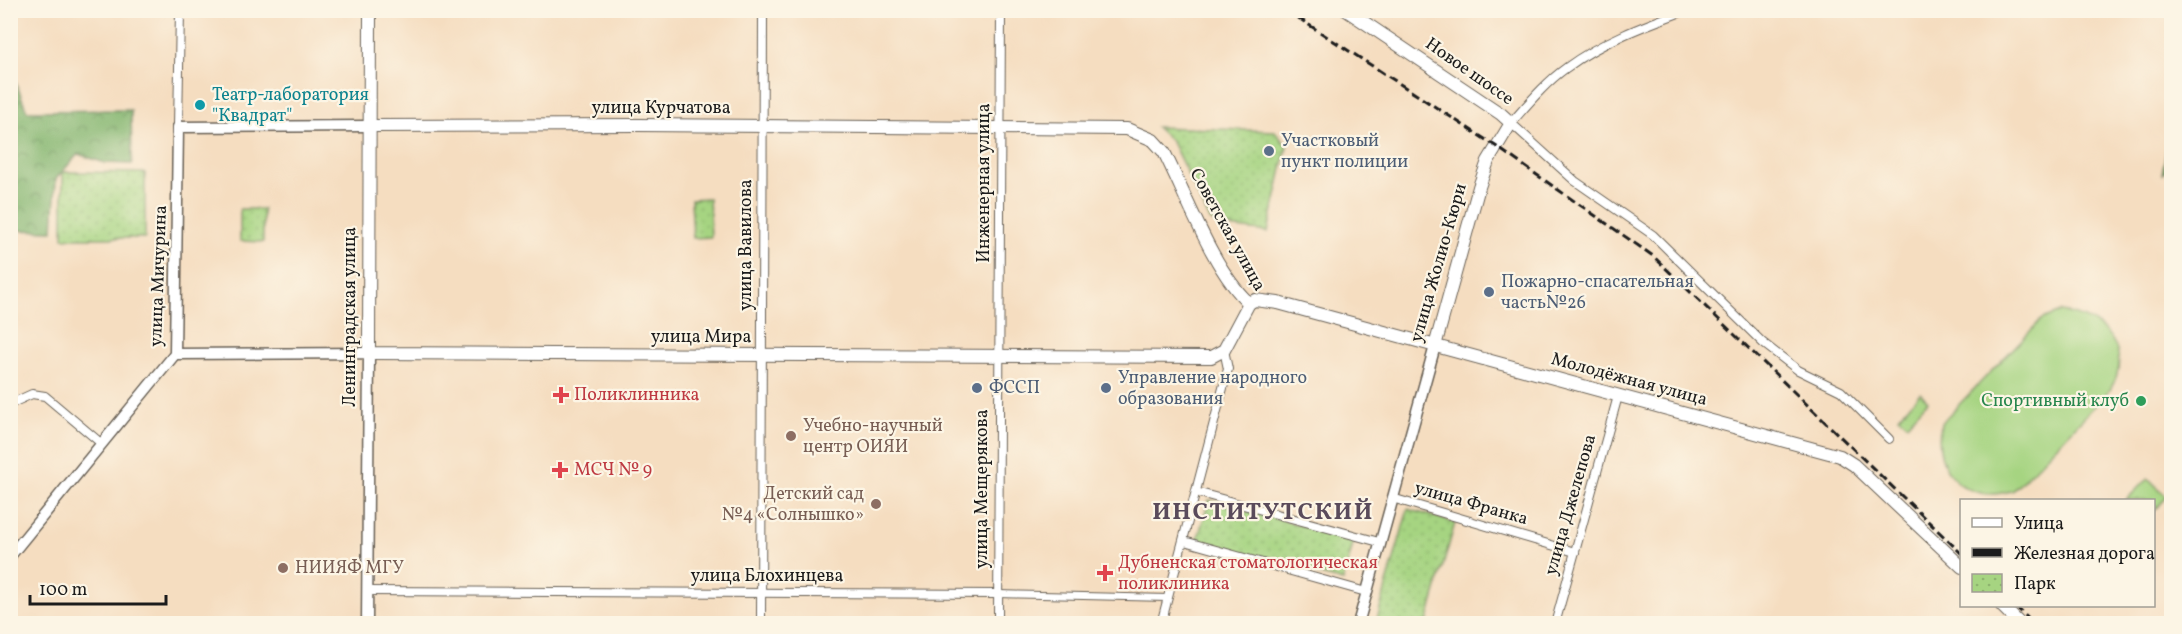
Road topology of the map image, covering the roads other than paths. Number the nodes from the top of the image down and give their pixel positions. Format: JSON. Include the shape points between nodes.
{"nodes":[{"id":1,"x":180,"y":10,"type":"edge"},
{"id":2,"x":370,"y":10,"type":"edge"},
{"id":3,"x":763,"y":10,"type":"edge"},
{"id":4,"x":1001,"y":10,"type":"edge"},
{"id":5,"x":1346,"y":10,"type":"edge"},
{"id":6,"x":1687,"y":10,"type":"edge"},
{"id":7,"x":1511,"y":123,"type":"junction"},
{"id":8,"x":369,"y":126,"type":"junction"},
{"id":9,"x":762,"y":126,"type":"junction"},
{"id":10,"x":178,"y":127,"type":"junction"},
{"id":11,"x":1000,"y":127,"type":"junction"},
{"id":12,"x":1143,"y":134,"type":"joint"},
{"id":13,"x":1249,"y":303,"type":"junction"},
{"id":14,"x":1435,"y":346,"type":"junction"},
{"id":15,"x":1224,"y":350,"type":"junction"},
{"id":16,"x":369,"y":353,"type":"junction"},
{"id":17,"x":175,"y":354,"type":"junction"},
{"id":18,"x":1000,"y":355,"type":"junction"},
{"id":19,"x":763,"y":356,"type":"junction"},
{"id":20,"x":1618,"y":396,"type":"junction"},
{"id":21,"x":10,"y":404,"type":"edge"},
{"id":22,"x":1889,"y":439,"type":"dead end"},
{"id":23,"x":102,"y":444,"type":"junction"},
{"id":24,"x":1196,"y":492,"type":"junction"},
{"id":25,"x":1392,"y":498,"type":"junction"},
{"id":26,"x":1184,"y":540,"type":"junction"},
{"id":27,"x":1379,"y":542,"type":"junction"},
{"id":28,"x":1575,"y":552,"type":"junction"},
{"id":29,"x":10,"y":556,"type":"edge"},
{"id":30,"x":1960,"y":565,"type":"edge"},
{"id":31,"x":367,"y":591,"type":"junction"},
{"id":32,"x":761,"y":592,"type":"junction"},
{"id":33,"x":1366,"y":592,"type":"junction"},
{"id":34,"x":998,"y":594,"type":"junction"},
{"id":35,"x":1168,"y":598,"type":"junction"},
{"id":36,"x":2003,"y":607,"type":"edge"},
{"id":37,"x":367,"y":624,"type":"edge"},
{"id":38,"x":761,"y":624,"type":"edge"},
{"id":39,"x":998,"y":624,"type":"edge"},
{"id":40,"x":1161,"y":624,"type":"edge"},
{"id":41,"x":1358,"y":624,"type":"edge"},
{"id":42,"x":1555,"y":624,"type":"edge"},
{"id":43,"x":2020,"y":624,"type":"edge"}],
"edges":[{"from":1,"to":10,"type":"street","name":"улица Мичурина"},
{"from":2,"to":8,"type":"main road","name":"Ленинградская улица"},
{"from":3,"to":9,"type":"street","name":"улица Вавилова"},
{"from":4,"to":11,"type":"street","name":"Инженерная улица"},
{"from":5,"to":7,"type":"main road","name":"Новое шоссе"},
{"from":6,"to":7,"type":"street","name":"улица Жолио-Кюри","via":[[1581,58],[1551,81]]},
{"from":7,"to":14,"type":"main road","name":"улица Жолио-Кюри","via":[[1488,161],[1479,187]]},
{"from":7,"to":22,"type":"street","via":[[1575,181],[1653,235],[1763,344],[1798,370],[1841,391]]},
{"from":8,"to":9,"type":"main road","name":"улица Курчатова"},
{"from":8,"to":10,"type":"street","name":"улица Курчатова"},
{"from":8,"to":16,"type":"main road","name":"Ленинградская улица"},
{"from":9,"to":11,"type":"main road","name":"улица Курчатова"},
{"from":9,"to":19,"type":"street","name":"улица Вавилова"},
{"from":10,"to":17,"type":"street","name":"улица Мичурина"},
{"from":11,"to":12,"type":"main road","name":"улица Курчатова","via":[[1089,127]]},
{"from":11,"to":18,"type":"street","name":"Инженерная улица"},
{"from":12,"to":13,"type":"main road","name":"Советская улица","via":[[1164,152],[1236,292]]},
{"from":13,"to":14,"type":"main road","name":"Молодёжная улица","via":[[1278,303]]},
{"from":13,"to":15,"type":"main road","name":"Советская улица"},
{"from":14,"to":20,"type":"main road","name":"Молодёжная улица"},
{"from":14,"to":25,"type":"street","name":"улица Жолио-Кюри"},
{"from":15,"to":18,"type":"main road","name":"улица Мира","via":[[1211,357]]},
{"from":15,"to":24,"type":"street","via":[[1228,369]]},
{"from":16,"to":17,"type":"street","name":"улица Мира"},
{"from":16,"to":19,"type":"main road","name":"улица Мира"},
{"from":16,"to":31,"type":"street","name":"Ленинградская улица"},
{"from":17,"to":23,"type":"street","name":"улица Мичурина"},
{"from":18,"to":19,"type":"main road","name":"улица Мира"},
{"from":18,"to":34,"type":"street","name":"улица Мещерякова"},
{"from":19,"to":32,"type":"street","name":"улица Вавилова"},
{"from":20,"to":28,"type":"street","name":"улица Джелепова"},
{"from":20,"to":30,"type":"main road","name":"Молодёжная улица","via":[[1840,456]]},
{"from":21,"to":23,"type":"street","via":[[32,394],[45,396]]},
{"from":23,"to":29,"type":"street","name":"улица Мичурина"},
{"from":24,"to":26,"type":"street"},
{"from":24,"to":27,"type":"street"},
{"from":25,"to":27,"type":"street","name":"улица Жолио-Кюри"},
{"from":25,"to":28,"type":"street","name":"улица Франка"},
{"from":26,"to":33,"type":"street"},
{"from":26,"to":35,"type":"street"},
{"from":27,"to":33,"type":"street","name":"улица Жолио-Кюри"},
{"from":28,"to":42,"type":"street","name":"улица Джелепова"},
{"from":31,"to":32,"type":"street","name":"улица Блохинцева"},
{"from":31,"to":37,"type":"street","name":"Ленинградская улица"},
{"from":32,"to":34,"type":"street","name":"улица Блохинцева"},
{"from":32,"to":38,"type":"street","name":"улица Вавилова"},
{"from":33,"to":41,"type":"street","name":"улица Жолио-Кюри"},
{"from":34,"to":35,"type":"street","name":"улица Блохинцева"},
{"from":34,"to":39,"type":"street","name":"улица Мещерякова"},
{"from":35,"to":40,"type":"street"},
{"from":36,"to":43,"type":"main road"}]}
